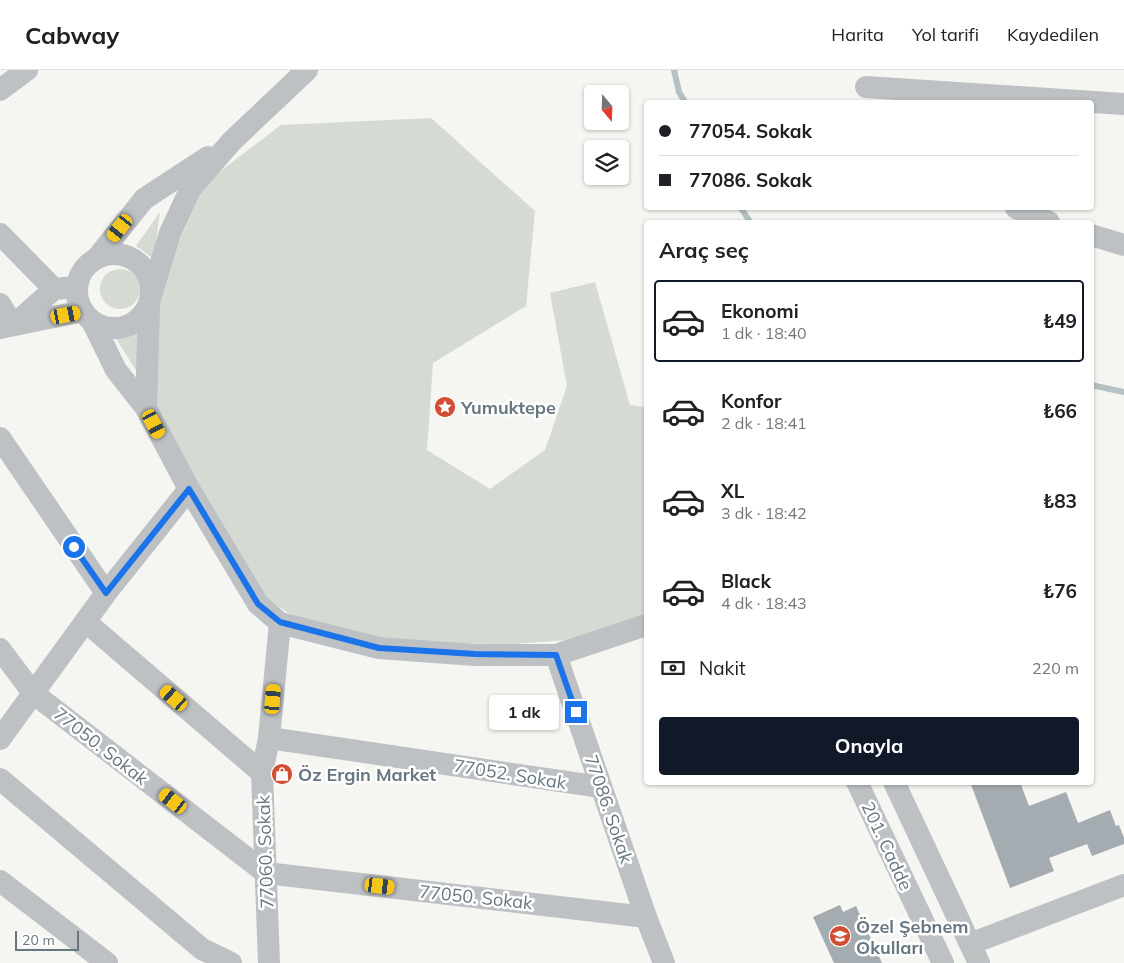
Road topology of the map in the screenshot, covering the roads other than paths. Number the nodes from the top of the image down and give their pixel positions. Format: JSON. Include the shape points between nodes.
{"nodes":[{"id":1,"x":27,"y":70,"type":"edge"},
{"id":2,"x":307,"y":70,"type":"edge"},
{"id":3,"x":866,"y":87,"type":"edge"},
{"id":4,"x":0,"y":90,"type":"edge"},
{"id":5,"x":1063,"y":100,"type":"edge"},
{"id":6,"x":1094,"y":102,"type":"edge"},
{"id":7,"x":1124,"y":104,"type":"edge"},
{"id":8,"x":232,"y":141,"type":"junction"},
{"id":9,"x":1021,"y":210,"type":"edge"},
{"id":10,"x":1044,"y":220,"type":"edge"},
{"id":11,"x":0,"y":234,"type":"edge"},
{"id":12,"x":1094,"y":236,"type":"edge"},
{"id":13,"x":1124,"y":245,"type":"edge"},
{"id":14,"x":96,"y":258,"type":"junction"},
{"id":15,"x":77,"y":287,"type":"junction"},
{"id":16,"x":54,"y":289,"type":"junction"},
{"id":17,"x":150,"y":299,"type":"junction"},
{"id":18,"x":0,"y":304,"type":"edge"},
{"id":19,"x":88,"y":316,"type":"junction"},
{"id":20,"x":6,"y":327,"type":"edge"},
{"id":21,"x":146,"y":408,"type":"junction"},
{"id":22,"x":0,"y":438,"type":"edge"},
{"id":23,"x":189,"y":489,"type":"junction"},
{"id":24,"x":106,"y":593,"type":"junction"},
{"id":25,"x":86,"y":622,"type":"junction"},
{"id":26,"x":280,"y":622,"type":"junction"},
{"id":27,"x":644,"y":627,"type":"edge"},
{"id":28,"x":0,"y":649,"type":"edge"},
{"id":29,"x":556,"y":655,"type":"junction"},
{"id":30,"x":34,"y":693,"type":"junction"},
{"id":31,"x":270,"y":738,"type":"junction"},
{"id":32,"x":0,"y":740,"type":"edge"},
{"id":33,"x":262,"y":774,"type":"junction"},
{"id":34,"x":0,"y":779,"type":"edge"},
{"id":35,"x":858,"y":785,"type":"edge"},
{"id":36,"x":895,"y":785,"type":"edge"},
{"id":37,"x":601,"y":788,"type":"junction"},
{"id":38,"x":266,"y":874,"type":"junction"},
{"id":39,"x":0,"y":881,"type":"edge"},
{"id":40,"x":1124,"y":885,"type":"edge"},
{"id":41,"x":646,"y":917,"type":"junction"},
{"id":42,"x":974,"y":954,"type":"edge"},
{"id":43,"x":107,"y":963,"type":"edge"},
{"id":44,"x":231,"y":963,"type":"edge"},
{"id":45,"x":269,"y":963,"type":"edge"},
{"id":46,"x":664,"y":963,"type":"edge"},
{"id":47,"x":943,"y":963,"type":"edge"}],
"edges":[{"from":1,"to":4,"type":"street"},
{"from":2,"to":8,"type":"street"},
{"from":3,"to":5,"type":"street"},
{"from":6,"to":7,"type":"street"},
{"from":8,"to":14,"type":"street","via":[[144,199]]},
{"from":8,"to":17,"type":"street","via":[[191,188],[170,233]]},
{"from":9,"to":10,"type":"street"},
{"from":11,"to":16,"type":"street"},
{"from":12,"to":13,"type":"street"},
{"from":14,"to":15,"type":"street","via":[[84,270]]},
{"from":14,"to":17,"type":"street","via":[[108,254],[131,257],[150,278]]},
{"from":15,"to":16,"type":"street"},
{"from":15,"to":19,"type":"street","via":[[78,300]]},
{"from":16,"to":20,"type":"street"},
{"from":17,"to":19,"type":"street","via":[[141,318],[129,325],[104,326]]},
{"from":17,"to":21,"type":"street"},
{"from":18,"to":20,"type":"street"},
{"from":19,"to":20,"type":"street"},
{"from":19,"to":21,"type":"street","via":[[116,370]]},
{"from":21,"to":23,"type":"street"},
{"from":22,"to":24,"type":"street"},
{"from":23,"to":24,"type":"street"},
{"from":23,"to":26,"type":"street","via":[[258,604]]},
{"from":24,"to":25,"type":"street"},
{"from":25,"to":30,"type":"street"},
{"from":25,"to":33,"type":"street"},
{"from":26,"to":29,"type":"street","via":[[379,648]]},
{"from":26,"to":31,"type":"street","name":"77060. Sokak"},
{"from":27,"to":29,"type":"street"},
{"from":28,"to":30,"type":"street","name":"77050. Sokak"},
{"from":29,"to":37,"type":"street","name":"77086. Sokak"},
{"from":30,"to":32,"type":"street"},
{"from":30,"to":38,"type":"street","name":"77050. Sokak"},
{"from":31,"to":33,"type":"street","name":"77060. Sokak"},
{"from":31,"to":37,"type":"street","name":"77052. Sokak"},
{"from":33,"to":38,"type":"street","name":"77060. Sokak"},
{"from":34,"to":44,"type":"street","via":[[202,949]]},
{"from":35,"to":47,"type":"street","name":"201. Cadde"},
{"from":36,"to":42,"type":"street","name":"201. Cadde"},
{"from":37,"to":41,"type":"street","name":"77086. Sokak"},
{"from":38,"to":41,"type":"street","name":"77050. Sokak"},
{"from":38,"to":45,"type":"street","name":"77060. Sokak"},
{"from":39,"to":43,"type":"street"},
{"from":40,"to":42,"type":"street"},
{"from":41,"to":46,"type":"street","name":"77086. Sokak"}]}
